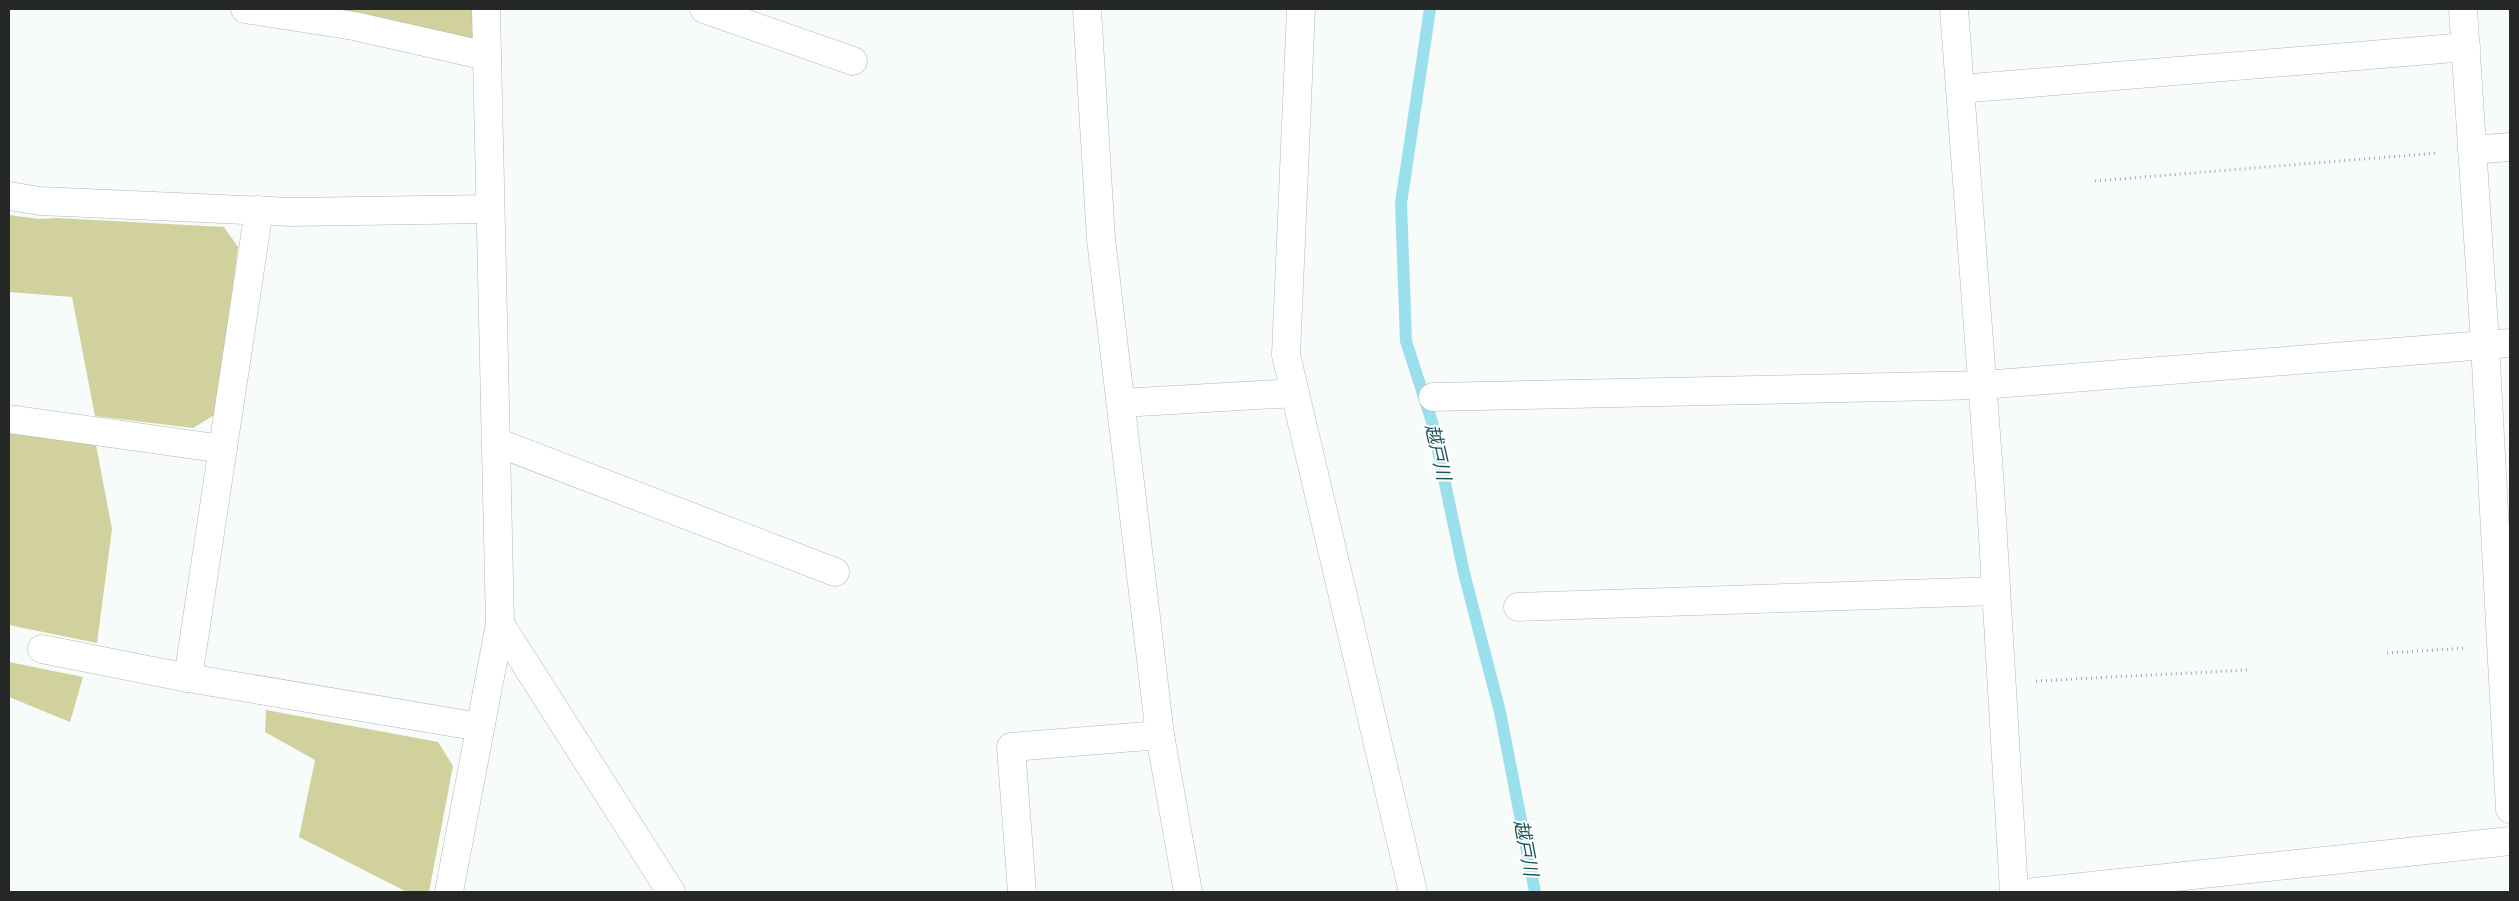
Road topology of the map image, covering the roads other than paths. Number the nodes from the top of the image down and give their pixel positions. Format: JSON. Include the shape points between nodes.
{"nodes":[{"id":1,"x":245,"y":9,"type":"edge"},
{"id":2,"x":486,"y":9,"type":"edge"},
{"id":3,"x":704,"y":9,"type":"edge"},
{"id":4,"x":1087,"y":9,"type":"edge"},
{"id":5,"x":1301,"y":9,"type":"edge"},
{"id":6,"x":1954,"y":9,"type":"edge"},
{"id":7,"x":2463,"y":9,"type":"edge"},
{"id":8,"x":2466,"y":48,"type":"junction"},
{"id":9,"x":487,"y":56,"type":"junction"},
{"id":10,"x":854,"y":61,"type":"dead end"},
{"id":11,"x":1960,"y":89,"type":"junction"},
{"id":12,"x":2510,"y":147,"type":"edge"},
{"id":13,"x":2472,"y":150,"type":"junction"},
{"id":14,"x":9,"y":196,"type":"edge"},
{"id":15,"x":490,"y":209,"type":"junction"},
{"id":16,"x":259,"y":210,"type":"junction"},
{"id":17,"x":2498,"y":343,"type":"edge"},
{"id":18,"x":1983,"y":385,"type":"junction"},
{"id":19,"x":1295,"y":393,"type":"junction"},
{"id":20,"x":1433,"y":397,"type":"dead end"},
{"id":21,"x":1121,"y":404,"type":"junction"},
{"id":22,"x":9,"y":418,"type":"edge"},
{"id":23,"x":496,"y":442,"type":"junction"},
{"id":24,"x":223,"y":449,"type":"junction"},
{"id":25,"x":835,"y":572,"type":"dead end"},
{"id":26,"x":1996,"y":590,"type":"junction"},
{"id":27,"x":1518,"y":608,"type":"dead end"},
{"id":28,"x":500,"y":624,"type":"junction"},
{"id":29,"x":42,"y":649,"type":"dead end"},
{"id":30,"x":188,"y":678,"type":"junction"},
{"id":31,"x":480,"y":727,"type":"junction"},
{"id":32,"x":1160,"y":735,"type":"junction"},
{"id":33,"x":2510,"y":808,"type":"edge"},
{"id":34,"x":2510,"y":841,"type":"edge"},
{"id":35,"x":449,"y":892,"type":"edge"},
{"id":36,"x":671,"y":892,"type":"edge"},
{"id":37,"x":1022,"y":892,"type":"edge"},
{"id":38,"x":1188,"y":892,"type":"edge"},
{"id":39,"x":1413,"y":892,"type":"edge"},
{"id":40,"x":2014,"y":892,"type":"edge"},
{"id":41,"x":2035,"y":892,"type":"edge"}],
"edges":[{"from":1,"to":9,"type":"street","via":[[354,26]]},
{"from":2,"to":9,"type":"street"},
{"from":3,"to":10,"type":"street"},
{"from":4,"to":21,"type":"street","via":[[1102,239]]},
{"from":5,"to":19,"type":"street","via":[[1286,356]]},
{"from":6,"to":11,"type":"street"},
{"from":7,"to":8,"type":"street"},
{"from":8,"to":11,"type":"street"},
{"from":8,"to":13,"type":"street"},
{"from":9,"to":15,"type":"street"},
{"from":11,"to":18,"type":"street"},
{"from":12,"to":13,"type":"street"},
{"from":13,"to":17,"type":"street"},
{"from":14,"to":16,"type":"street","via":[[40,201]]},
{"from":15,"to":16,"type":"street"},
{"from":15,"to":23,"type":"street"},
{"from":16,"to":24,"type":"street"},
{"from":17,"to":18,"type":"street"},
{"from":17,"to":33,"type":"street","via":[[2501,646]]},
{"from":18,"to":20,"type":"street"},
{"from":18,"to":26,"type":"street"},
{"from":19,"to":21,"type":"street"},
{"from":19,"to":39,"type":"street"},
{"from":21,"to":32,"type":"street"},
{"from":22,"to":24,"type":"street"},
{"from":23,"to":25,"type":"street"},
{"from":23,"to":28,"type":"street"},
{"from":24,"to":30,"type":"street"},
{"from":26,"to":27,"type":"street"},
{"from":26,"to":40,"type":"street"},
{"from":28,"to":31,"type":"street"},
{"from":28,"to":36,"type":"street"},
{"from":29,"to":30,"type":"street"},
{"from":30,"to":31,"type":"street"},
{"from":31,"to":35,"type":"street"},
{"from":32,"to":37,"type":"street","via":[[1011,747]]},
{"from":32,"to":38,"type":"street"},
{"from":34,"to":41,"type":"street"}]}
